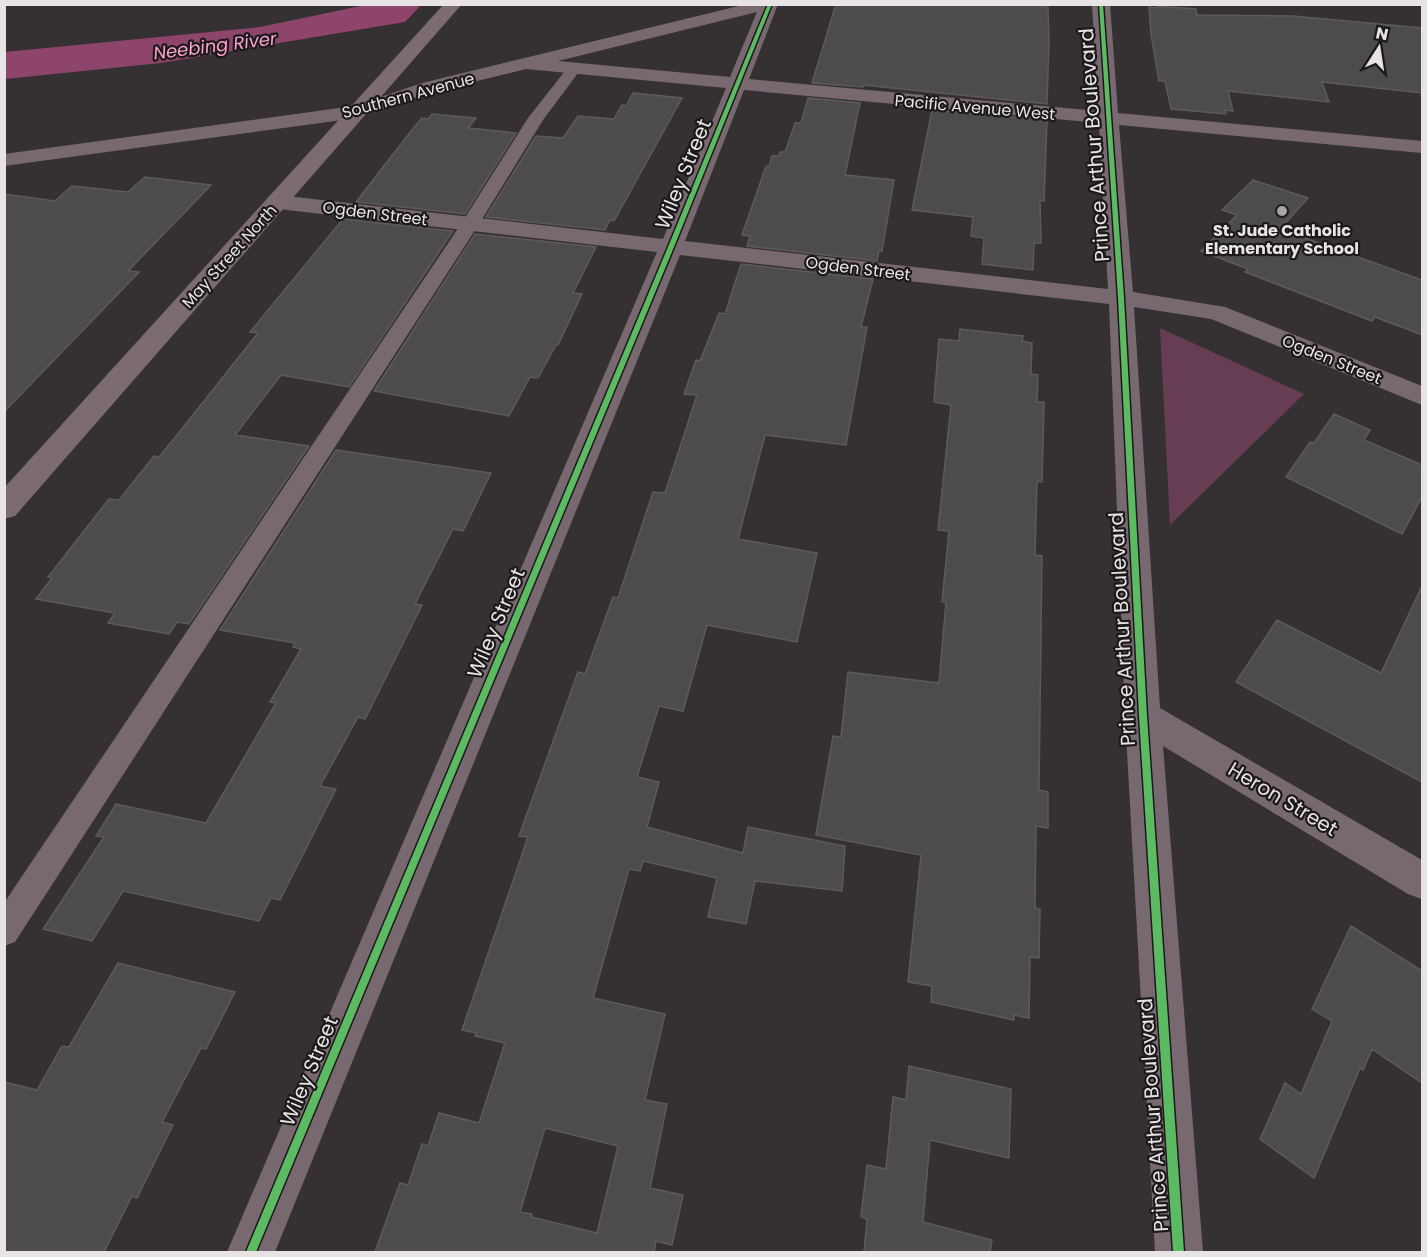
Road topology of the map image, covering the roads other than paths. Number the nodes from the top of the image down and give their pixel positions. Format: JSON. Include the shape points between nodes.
{"nodes":[{"id":1,"x":453,"y":4,"type":"edge"},
{"id":2,"x":1101,"y":4,"type":"edge"},
{"id":3,"x":770,"y":5,"type":"edge"},
{"id":4,"x":528,"y":64,"type":"junction"},
{"id":5,"x":574,"y":69,"type":"junction"},
{"id":6,"x":737,"y":85,"type":"junction"},
{"id":7,"x":357,"y":112,"type":"junction"},
{"id":8,"x":1109,"y":119,"type":"junction"},
{"id":9,"x":1421,"y":147,"type":"edge"},
{"id":10,"x":4,"y":160,"type":"edge"},
{"id":11,"x":278,"y":202,"type":"junction"},
{"id":12,"x":470,"y":224,"type":"junction"},
{"id":13,"x":672,"y":247,"type":"junction"},
{"id":14,"x":1121,"y":298,"type":"junction"},
{"id":15,"x":1422,"y":396,"type":"edge"},
{"id":16,"x":4,"y":508,"type":"edge"},
{"id":17,"x":1143,"y":716,"type":"junction"},
{"id":18,"x":1422,"y":881,"type":"edge"},
{"id":19,"x":4,"y":931,"type":"edge"},
{"id":20,"x":251,"y":1252,"type":"edge"},
{"id":21,"x":1179,"y":1252,"type":"edge"}],
"edges":[{"from":1,"to":7,"type":"main road","name":"May Street North"},
{"from":2,"to":8,"type":"street","name":"Prince Arthur Boulevard"},
{"from":3,"to":4,"type":"street","name":"Southern Avenue"},
{"from":3,"to":6,"type":"street","name":"Wiley Street"},
{"from":4,"to":5,"type":"street","name":"Pacific Avenue West"},
{"from":4,"to":7,"type":"street","name":"Southern Avenue","via":[[429,87]]},
{"from":5,"to":6,"type":"street","name":"Pacific Avenue West"},
{"from":5,"to":12,"type":"lane","via":[[536,118]]},
{"from":6,"to":8,"type":"street","name":"Pacific Avenue West"},
{"from":6,"to":13,"type":"street","name":"Wiley Street"},
{"from":7,"to":10,"type":"street","name":"Southern Avenue"},
{"from":7,"to":11,"type":"main road","name":"May Street North"},
{"from":8,"to":9,"type":"street","name":"Pacific Avenue West"},
{"from":8,"to":14,"type":"street","name":"Prince Arthur Boulevard"},
{"from":11,"to":12,"type":"street","name":"Ogden Street"},
{"from":11,"to":16,"type":"main road","name":"May Street North"},
{"from":12,"to":13,"type":"street","name":"Ogden Street"},
{"from":12,"to":19,"type":"lane"},
{"from":13,"to":14,"type":"street","name":"Ogden Street"},
{"from":13,"to":20,"type":"street","name":"Wiley Street"},
{"from":14,"to":15,"type":"street","name":"Ogden Street","via":[[1216,312]]},
{"from":14,"to":17,"type":"street","name":"Prince Arthur Boulevard"},
{"from":17,"to":18,"type":"street","name":"Heron Street"},
{"from":17,"to":21,"type":"street","name":"Prince Arthur Boulevard"}]}
